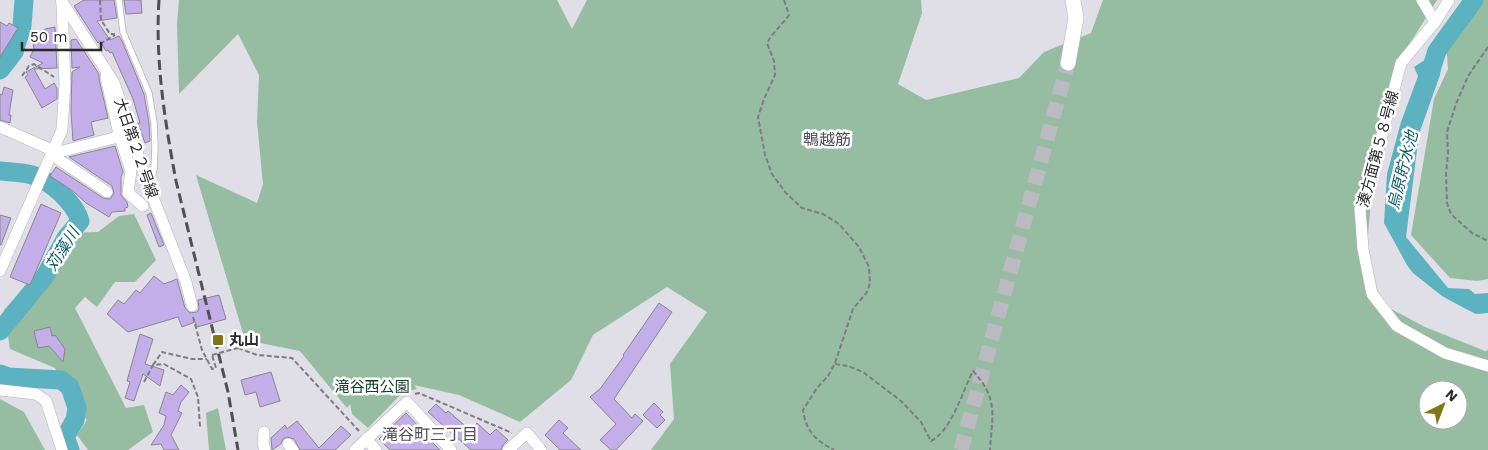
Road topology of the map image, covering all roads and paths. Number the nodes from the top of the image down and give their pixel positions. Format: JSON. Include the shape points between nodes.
{"nodes":[{"id":1,"x":100,"y":0,"type":"edge"},
{"id":2,"x":119,"y":0,"type":"edge"},
{"id":3,"x":784,"y":0,"type":"edge"},
{"id":4,"x":1073,"y":0,"type":"edge"},
{"id":5,"x":1422,"y":0,"type":"edge"},
{"id":6,"x":1449,"y":0,"type":"edge"},
{"id":7,"x":62,"y":1,"type":"edge"},
{"id":8,"x":1435,"y":22,"type":"junction"},
{"id":9,"x":1488,"y":46,"type":"edge"},
{"id":10,"x":92,"y":49,"type":"junction"},
{"id":11,"x":1068,"y":63,"type":"tunnel mouth"},
{"id":12,"x":106,"y":70,"type":"junction"},
{"id":13,"x":22,"y":76,"type":"dead end"},
{"id":14,"x":65,"y":84,"type":"junction"},
{"id":15,"x":0,"y":127,"type":"edge"},
{"id":16,"x":119,"y":134,"type":"junction"},
{"id":17,"x":54,"y":151,"type":"junction"},
{"id":18,"x":147,"y":182,"type":"junction"},
{"id":19,"x":107,"y":192,"type":"dead end"},
{"id":20,"x":143,"y":206,"type":"dead end"},
{"id":21,"x":1488,"y":241,"type":"edge"},
{"id":22,"x":0,"y":271,"type":"edge"},
{"id":23,"x":192,"y":306,"type":"joint"},
{"id":24,"x":207,"y":359,"type":"junction"},
{"id":25,"x":835,"y":364,"type":"junction"},
{"id":26,"x":153,"y":365,"type":"junction"},
{"id":27,"x":1488,"y":366,"type":"edge"},
{"id":28,"x":144,"y":382,"type":"dead end"},
{"id":29,"x":0,"y":390,"type":"edge"},
{"id":30,"x":408,"y":402,"type":"junction"},
{"id":31,"x":200,"y":427,"type":"dead end"},
{"id":32,"x":264,"y":432,"type":"dead end"},
{"id":33,"x":526,"y":433,"type":"junction"},
{"id":34,"x":366,"y":439,"type":"junction"},
{"id":35,"x":62,"y":450,"type":"edge"},
{"id":36,"x":265,"y":450,"type":"edge"},
{"id":37,"x":355,"y":450,"type":"edge"},
{"id":38,"x":376,"y":450,"type":"edge"},
{"id":39,"x":451,"y":450,"type":"edge"},
{"id":40,"x":508,"y":450,"type":"edge"},
{"id":41,"x":541,"y":450,"type":"edge"},
{"id":42,"x":834,"y":450,"type":"edge"},
{"id":43,"x":990,"y":450,"type":"edge"}],
"edges":[{"from":1,"to":10,"type":"path","via":[[101,20],[110,34],[118,33]]},
{"from":2,"to":18,"type":"lane","via":[[123,32],[149,93],[154,123],[154,169],[152,178]]},
{"from":3,"to":25,"type":"path","via":[[789,14],[767,43],[775,75],[758,117],[764,155],[772,174],[786,193],[802,208],[823,214],[839,224],[859,247],[869,267],[867,292],[853,309]]},
{"from":4,"to":11,"type":"street","via":[[1076,18]]},
{"from":5,"to":8,"type":"street"},
{"from":6,"to":8,"type":"street","name":"湊方面第５８号線"},
{"from":7,"to":10,"type":"street","name":"大日第２２号線"},
{"from":7,"to":14,"type":"street"},
{"from":8,"to":27,"type":"street","name":"湊方面第５８号線","via":[[1401,63],[1360,209],[1363,249],[1372,294],[1397,326],[1445,353]]},
{"from":9,"to":21,"type":"path","via":[[1468,76],[1456,104],[1447,132],[1446,174],[1447,203],[1451,214],[1472,233]]},
{"from":10,"to":12,"type":"street","name":"大日第２２号線"},
{"from":12,"to":16,"type":"street"},
{"from":12,"to":18,"type":"street","name":"大日第２２号線","via":[[114,83]]},
{"from":13,"to":14,"type":"path","via":[[34,64]]},
{"from":14,"to":17,"type":"street","via":[[62,130]]},
{"from":15,"to":17,"type":"street"},
{"from":16,"to":17,"type":"street","via":[[114,138]]},
{"from":16,"to":20,"type":"street","via":[[131,171],[128,193]]},
{"from":17,"to":19,"type":"street","via":[[58,159]]},
{"from":17,"to":22,"type":"street"},
{"from":18,"to":23,"type":"street","name":"大日第２２号線","via":[[186,282]]},
{"from":23,"to":24,"type":"path","via":[[191,312]]},
{"from":24,"to":26,"type":"path","via":[[162,352]]},
{"from":24,"to":34,"type":"path","bridge":true,"via":[[212,369],[216,368],[212,355],[238,348],[257,355],[292,358]]},
{"from":25,"to":42,"type":"path","via":[[803,410],[812,435]]},
{"from":25,"to":43,"type":"path","via":[[857,368],[901,401],[921,422],[931,441],[937,438],[951,417],[973,371],[990,396],[993,410]]},
{"from":26,"to":28,"type":"path"},
{"from":26,"to":31,"type":"path","via":[[164,364],[191,379],[198,397]]},
{"from":29,"to":35,"type":"street","via":[[36,394],[46,401]]},
{"from":30,"to":33,"type":"path","via":[[409,397],[419,393],[517,435]]},
{"from":30,"to":34,"type":"street"},
{"from":30,"to":39,"type":"street"},
{"from":32,"to":36,"type":"street"},
{"from":33,"to":40,"type":"street"},
{"from":33,"to":41,"type":"street"},
{"from":34,"to":37,"type":"street"},
{"from":34,"to":38,"type":"street"}]}
